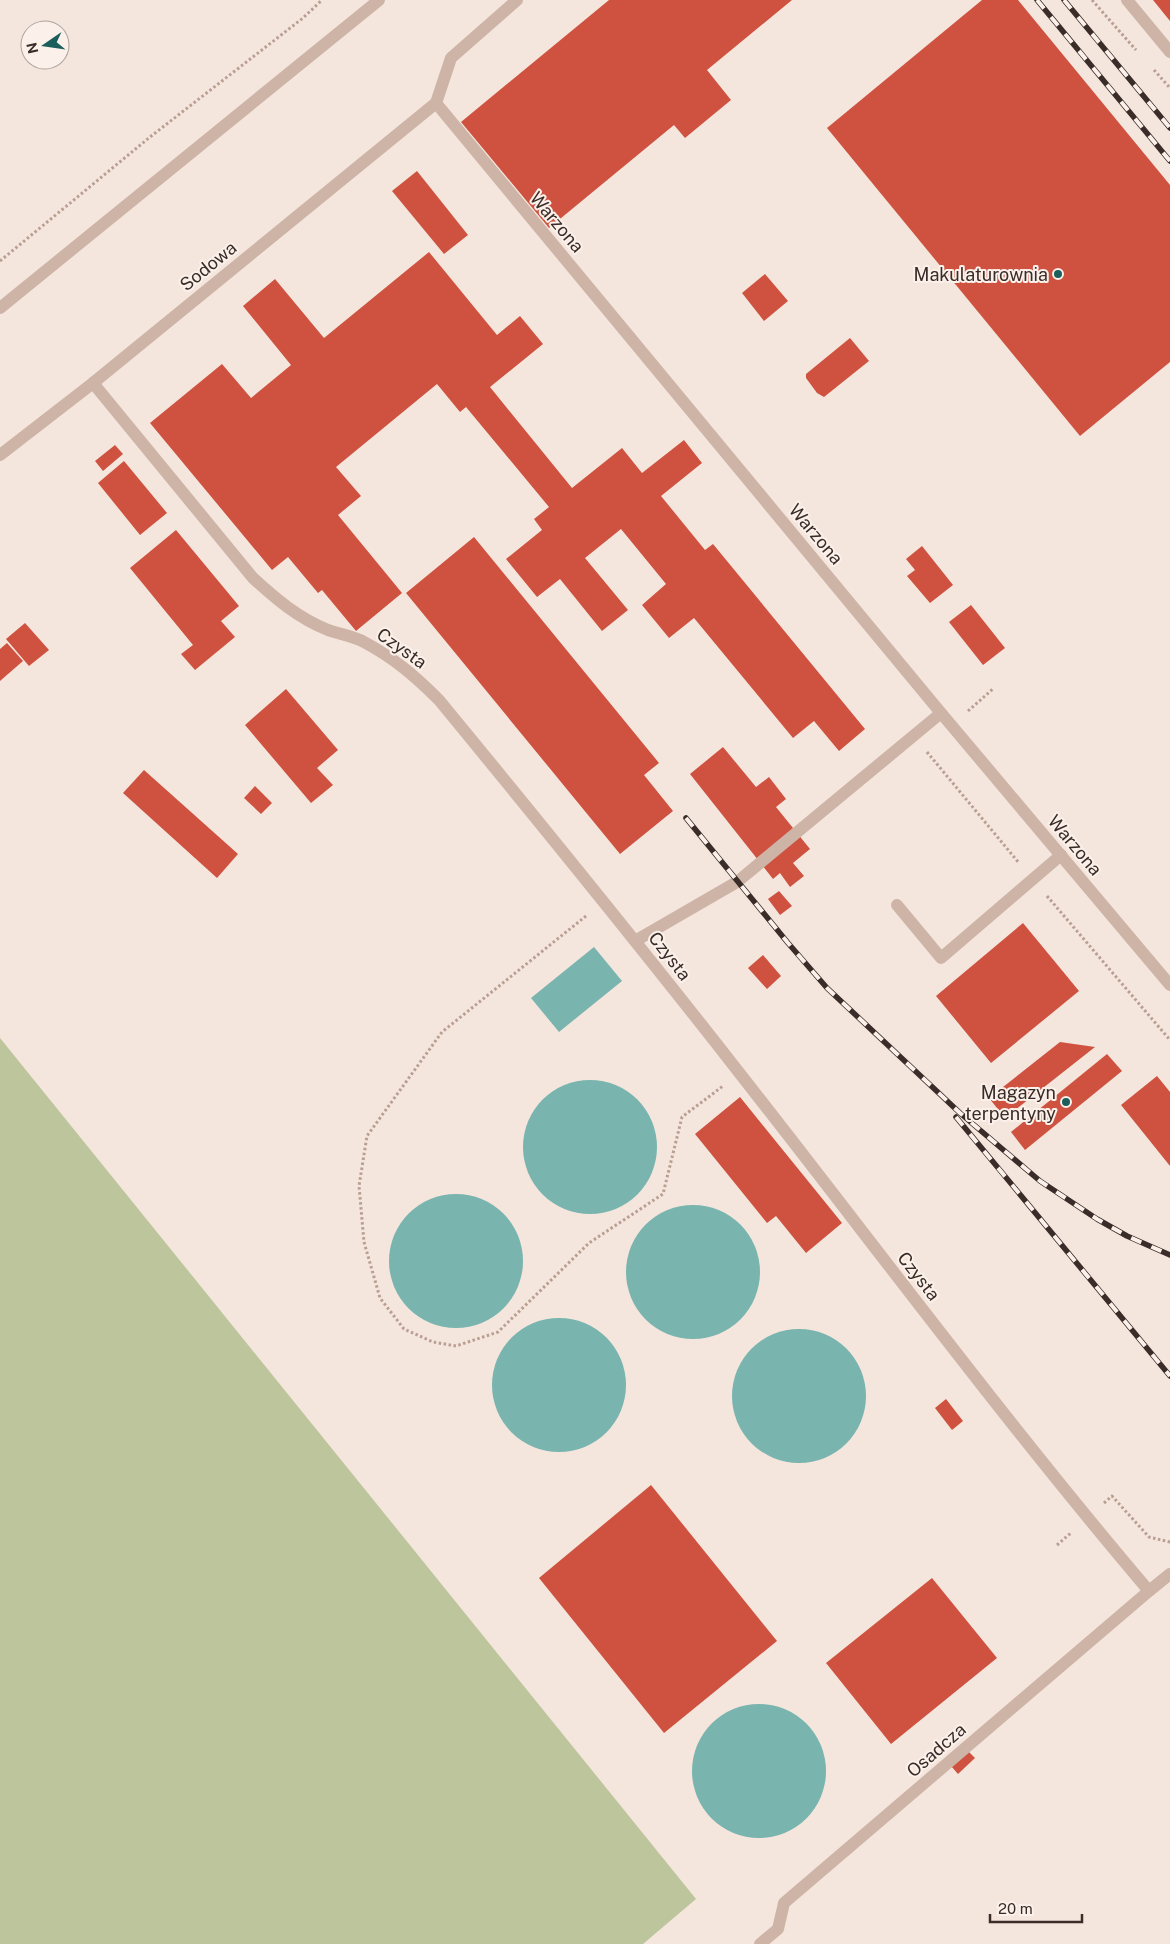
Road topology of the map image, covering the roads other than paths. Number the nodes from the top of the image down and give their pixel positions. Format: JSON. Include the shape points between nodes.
{"nodes":[{"id":1,"x":379,"y":0,"type":"edge"},
{"id":2,"x":518,"y":0,"type":"edge"},
{"id":3,"x":1127,"y":0,"type":"edge"},
{"id":4,"x":1170,"y":52,"type":"edge"},
{"id":5,"x":436,"y":103,"type":"junction"},
{"id":6,"x":0,"y":308,"type":"edge"},
{"id":7,"x":93,"y":383,"type":"junction"},
{"id":8,"x":0,"y":455,"type":"edge"},
{"id":9,"x":941,"y":713,"type":"junction"},
{"id":10,"x":1060,"y":855,"type":"junction"},
{"id":11,"x":897,"y":905,"type":"dead end"},
{"id":12,"x":635,"y":941,"type":"junction"},
{"id":13,"x":1170,"y":985,"type":"edge"},
{"id":14,"x":1170,"y":1574,"type":"edge"},
{"id":15,"x":1149,"y":1591,"type":"junction"},
{"id":16,"x":760,"y":1944,"type":"edge"}],
"edges":[{"from":1,"to":6,"type":"lane"},
{"from":2,"to":5,"type":"lane","via":[[451,58]]},
{"from":3,"to":4,"type":"lane"},
{"from":5,"to":7,"type":"lane","name":"Sodowa"},
{"from":5,"to":9,"type":"lane","name":"Warzona"},
{"from":7,"to":8,"type":"lane","name":"Sodowa"},
{"from":7,"to":12,"type":"lane","name":"Czysta","via":[[252,578],[290,611],[362,641],[384,654],[412,673],[439,700]]},
{"from":9,"to":10,"type":"lane","name":"Warzona"},
{"from":9,"to":12,"type":"lane","via":[[737,882]]},
{"from":10,"to":11,"type":"lane","via":[[941,958]]},
{"from":10,"to":13,"type":"lane","name":"Warzona"},
{"from":12,"to":15,"type":"lane","name":"Czysta","via":[[1037,1456]]},
{"from":14,"to":15,"type":"lane"},
{"from":15,"to":16,"type":"lane","name":"Osadcza","via":[[784,1903],[778,1929]]}]}
